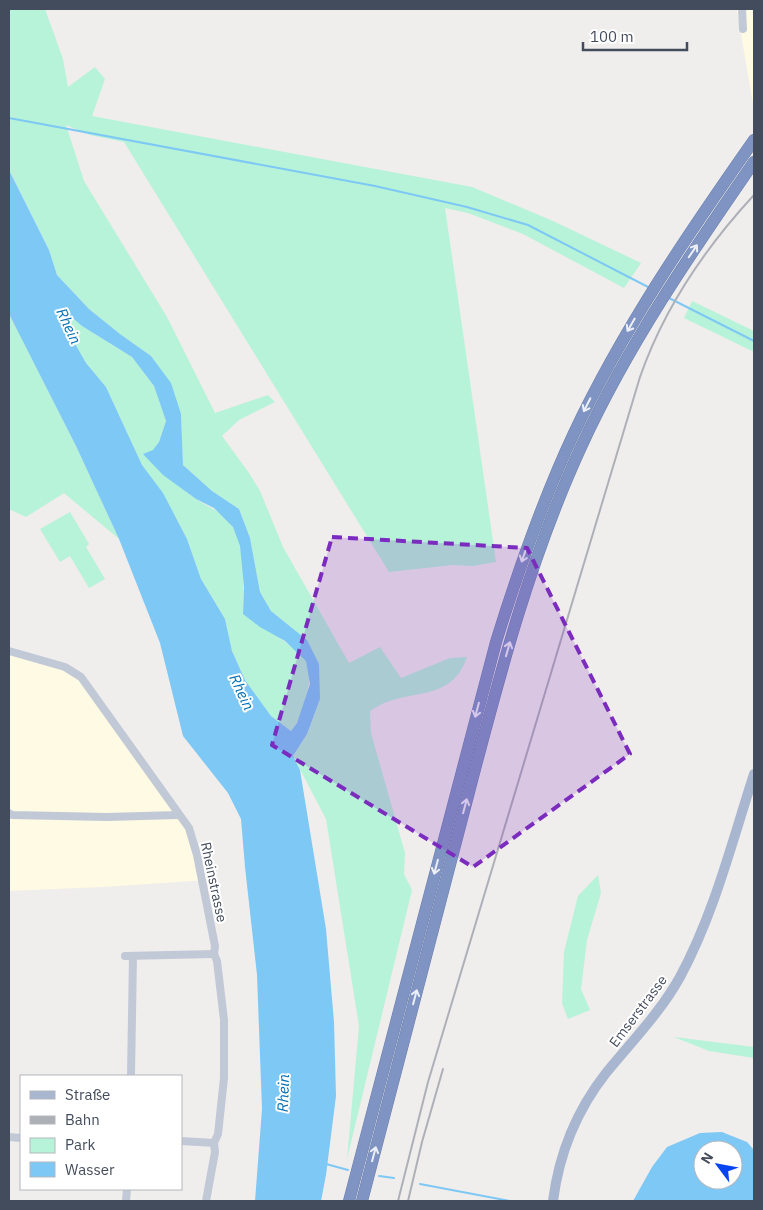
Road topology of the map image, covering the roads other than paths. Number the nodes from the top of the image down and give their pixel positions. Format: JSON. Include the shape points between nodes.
{"nodes":[{"id":1,"x":742,"y":9,"type":"edge"},
{"id":2,"x":744,"y":28,"type":"dead end"},
{"id":3,"x":754,"y":140,"type":"edge"},
{"id":4,"x":754,"y":162,"type":"edge"},
{"id":5,"x":9,"y":651,"type":"edge"},
{"id":6,"x":754,"y":774,"type":"edge"},
{"id":7,"x":9,"y":814,"type":"edge"},
{"id":8,"x":178,"y":814,"type":"junction"},
{"id":9,"x":214,"y":954,"type":"junction"},
{"id":10,"x":131,"y":1075,"type":"edge"},
{"id":11,"x":182,"y":1141,"type":"edge"},
{"id":12,"x":214,"y":1143,"type":"junction"},
{"id":13,"x":206,"y":1201,"type":"edge"},
{"id":14,"x":349,"y":1201,"type":"edge"},
{"id":15,"x":362,"y":1201,"type":"edge"},
{"id":16,"x":553,"y":1201,"type":"edge"}],
"edges":[{"from":1,"to":2,"type":"street"},
{"from":3,"to":14,"type":"highway","one_way":true,"via":[[653,290],[612,359],[558,468],[529,540],[480,698]]},
{"from":15,"to":4,"type":"highway","one_way":true,"via":[[490,711],[539,551],[582,445],[623,364],[664,296]]},
{"from":5,"to":8,"type":"street","name":"Rheinstrasse","via":[[65,667],[81,677]]},
{"from":6,"to":16,"type":"main road","name":"Emserstrasse","via":[[690,958],[666,1000],[607,1072],[585,1105],[566,1143]]},
{"from":7,"to":8,"type":"street","via":[[107,817]]},
{"from":8,"to":9,"type":"street","name":"Rheinstrasse","via":[[189,828],[197,855]]},
{"from":9,"to":10,"type":"street","via":[[129,956]]},
{"from":9,"to":12,"type":"street","name":"Rheinstrasse","via":[[224,1020],[224,1061],[218,1134]]},
{"from":11,"to":12,"type":"street"},
{"from":12,"to":13,"type":"street","name":"Rheinstrasse"}]}
